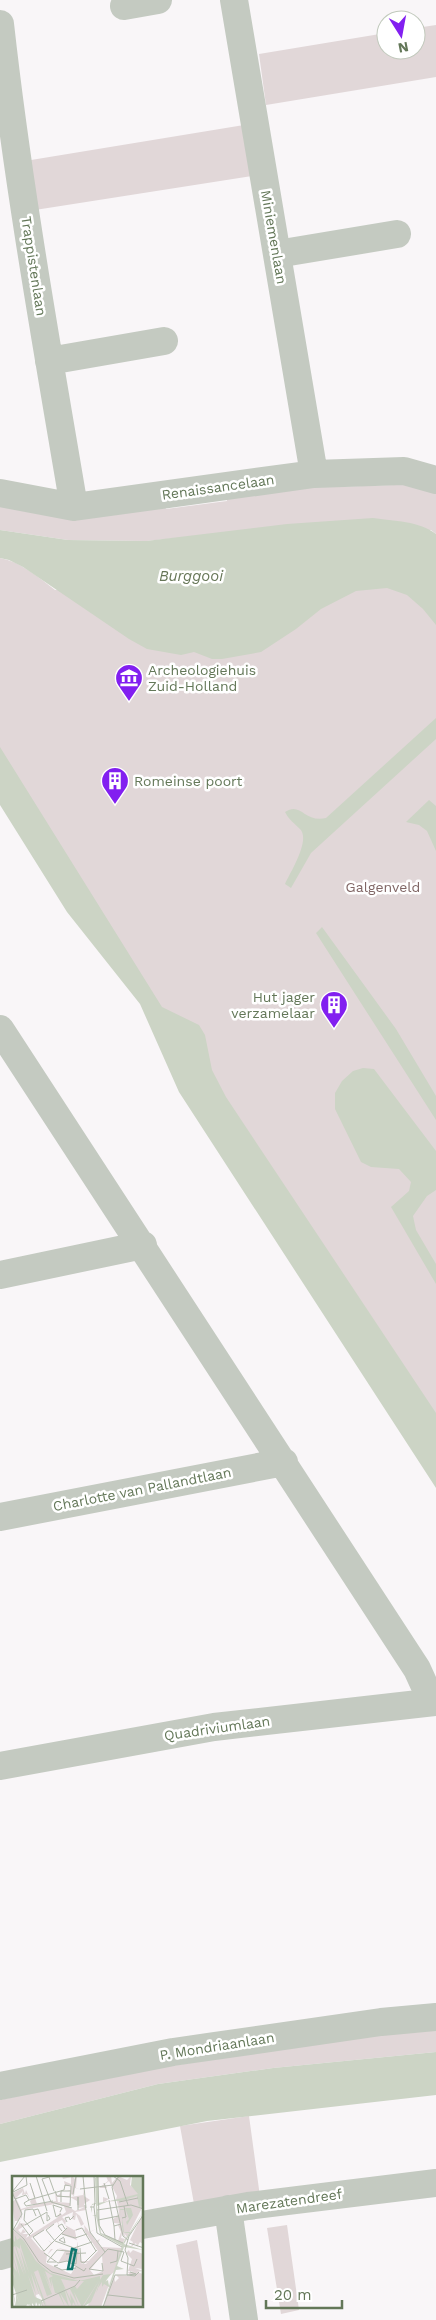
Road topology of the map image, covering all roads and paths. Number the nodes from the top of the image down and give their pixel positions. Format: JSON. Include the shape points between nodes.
{"nodes":[{"id":1,"x":158,"y":0,"type":"edge"},
{"id":2,"x":234,"y":0,"type":"edge"},
{"id":3,"x":124,"y":6,"type":"dead end"},
{"id":4,"x":0,"y":24,"type":"edge"},
{"id":5,"x":397,"y":234,"type":"dead end"},
{"id":6,"x":277,"y":254,"type":"junction"},
{"id":7,"x":164,"y":341,"type":"dead end"},
{"id":8,"x":49,"y":361,"type":"junction"},
{"id":9,"x":314,"y":474,"type":"junction"},
{"id":10,"x":436,"y":480,"type":"edge"},
{"id":11,"x":0,"y":493,"type":"edge"},
{"id":12,"x":74,"y":507,"type":"junction"},
{"id":13,"x":1,"y":1032,"type":"edge"},
{"id":14,"x":142,"y":1245,"type":"junction"},
{"id":15,"x":0,"y":1275,"type":"edge"},
{"id":16,"x":284,"y":1462,"type":"junction"},
{"id":17,"x":0,"y":1517,"type":"edge"},
{"id":18,"x":434,"y":1702,"type":"edge"},
{"id":19,"x":0,"y":1766,"type":"edge"},
{"id":20,"x":436,"y":2016,"type":"edge"},
{"id":21,"x":0,"y":2086,"type":"edge"},
{"id":22,"x":436,"y":2183,"type":"edge"},
{"id":23,"x":228,"y":2208,"type":"junction"},
{"id":24,"x":144,"y":2225,"type":"edge"},
{"id":25,"x":244,"y":2320,"type":"edge"}],
"edges":[{"from":1,"to":3,"type":"street"},
{"from":2,"to":6,"type":"street","name":"Miniemenlaan"},
{"from":4,"to":8,"type":"street","name":"Trappistenlaan","via":[[11,121]]},
{"from":5,"to":6,"type":"street"},
{"from":6,"to":9,"type":"street","name":"Miniemenlaan"},
{"from":7,"to":8,"type":"street"},
{"from":8,"to":12,"type":"street","name":"Trappistenlaan"},
{"from":9,"to":10,"type":"street","name":"Renaissancelaan","via":[[404,471]]},
{"from":9,"to":12,"type":"street","name":"Renaissancelaan"},
{"from":11,"to":12,"type":"street","name":"Renaissancelaan"},
{"from":13,"to":14,"type":"street"},
{"from":14,"to":15,"type":"street"},
{"from":14,"to":16,"type":"street"},
{"from":16,"to":17,"type":"street","name":"Charlotte van Pallandtlaan"},
{"from":16,"to":18,"type":"street","via":[[417,1669]]},
{"from":18,"to":19,"type":"street","name":"Quadriviumlaan","via":[[214,1727]]},
{"from":20,"to":21,"type":"street","name":"P. Mondriaanlaan","via":[[173,2052]]},
{"from":22,"to":23,"type":"street","name":"Marezatendreef"},
{"from":23,"to":24,"type":"street","name":"Marezatendreef"},
{"from":23,"to":25,"type":"street"}]}
